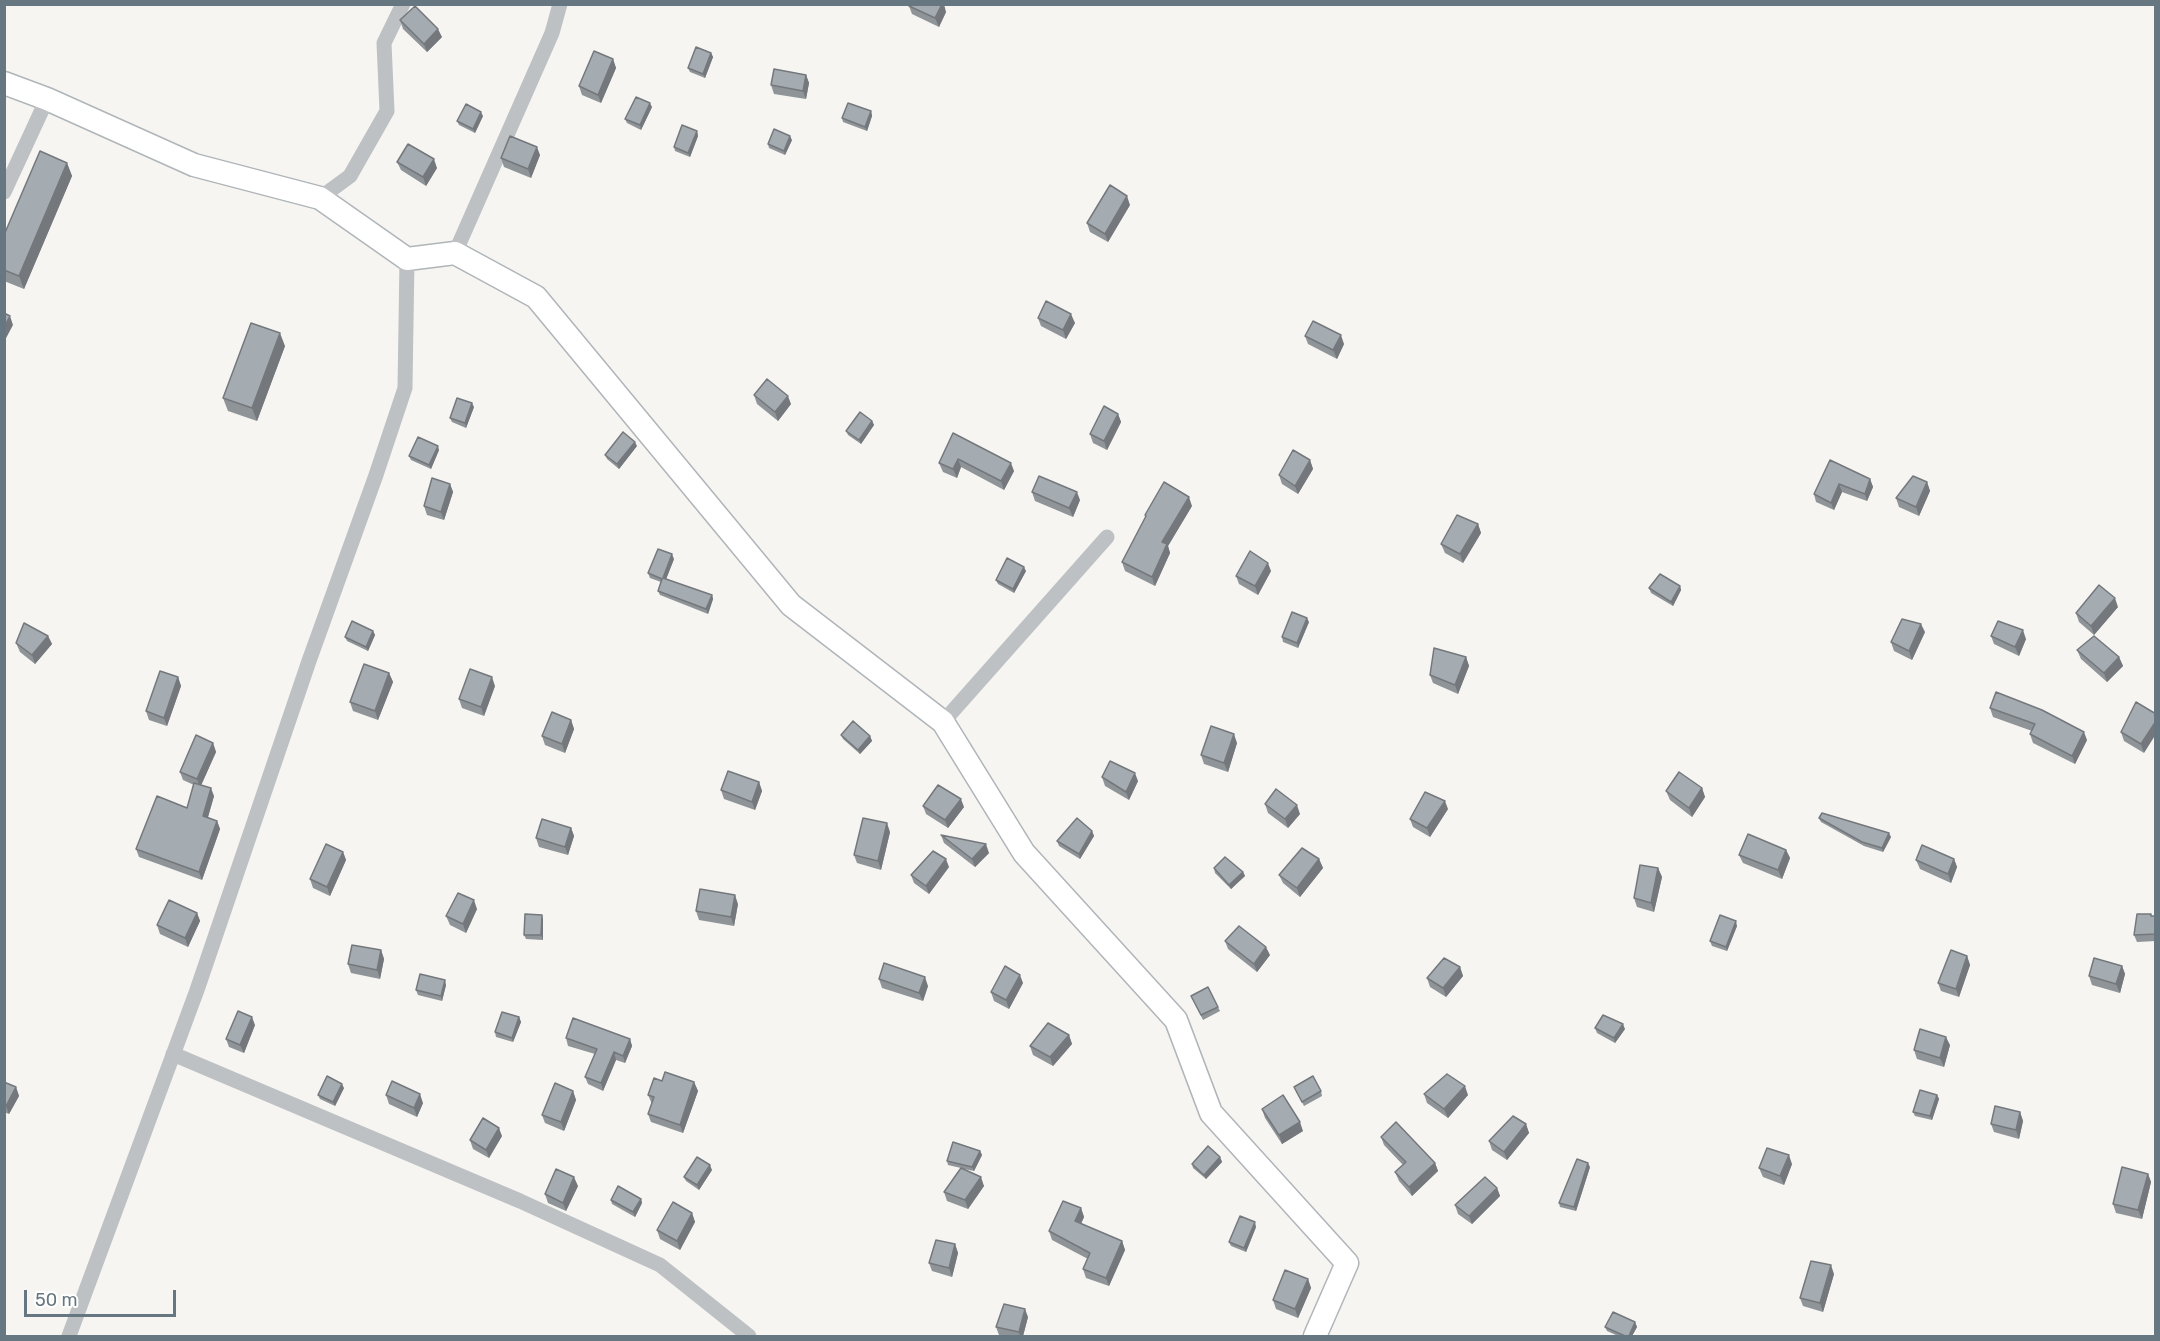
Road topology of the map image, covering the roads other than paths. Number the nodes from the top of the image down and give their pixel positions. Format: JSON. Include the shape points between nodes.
{"nodes":[{"id":1,"x":403,"y":4,"type":"edge"},
{"id":2,"x":560,"y":4,"type":"edge"},
{"id":3,"x":4,"y":83,"type":"edge"},
{"id":4,"x":47,"y":99,"type":"junction"},
{"id":5,"x":4,"y":192,"type":"edge"},
{"id":6,"x":320,"y":198,"type":"junction"},
{"id":7,"x":455,"y":254,"type":"junction"},
{"id":8,"x":407,"y":259,"type":"junction"},
{"id":9,"x":1107,"y":537,"type":"dead end"},
{"id":10,"x":943,"y":722,"type":"junction"},
{"id":11,"x":172,"y":1054,"type":"junction"},
{"id":12,"x":69,"y":1336,"type":"edge"},
{"id":13,"x":749,"y":1336,"type":"edge"},
{"id":14,"x":1316,"y":1336,"type":"edge"}],
"edges":[{"from":1,"to":6,"type":"street","via":[[384,43],[387,111],[350,176]]},
{"from":2,"to":7,"type":"street","via":[[552,33]]},
{"from":3,"to":4,"type":"street"},
{"from":4,"to":5,"type":"street"},
{"from":4,"to":6,"type":"street","via":[[194,165]]},
{"from":6,"to":8,"type":"street"},
{"from":7,"to":8,"type":"street"},
{"from":7,"to":10,"type":"street","via":[[536,297],[791,605]]},
{"from":8,"to":11,"type":"street","via":[[405,388]]},
{"from":9,"to":10,"type":"street"},
{"from":10,"to":14,"type":"street","via":[[1024,853],[1176,1020],[1211,1113],[1347,1263]]},
{"from":11,"to":12,"type":"street"},
{"from":11,"to":13,"type":"street","via":[[520,1201],[660,1265]]}]}
